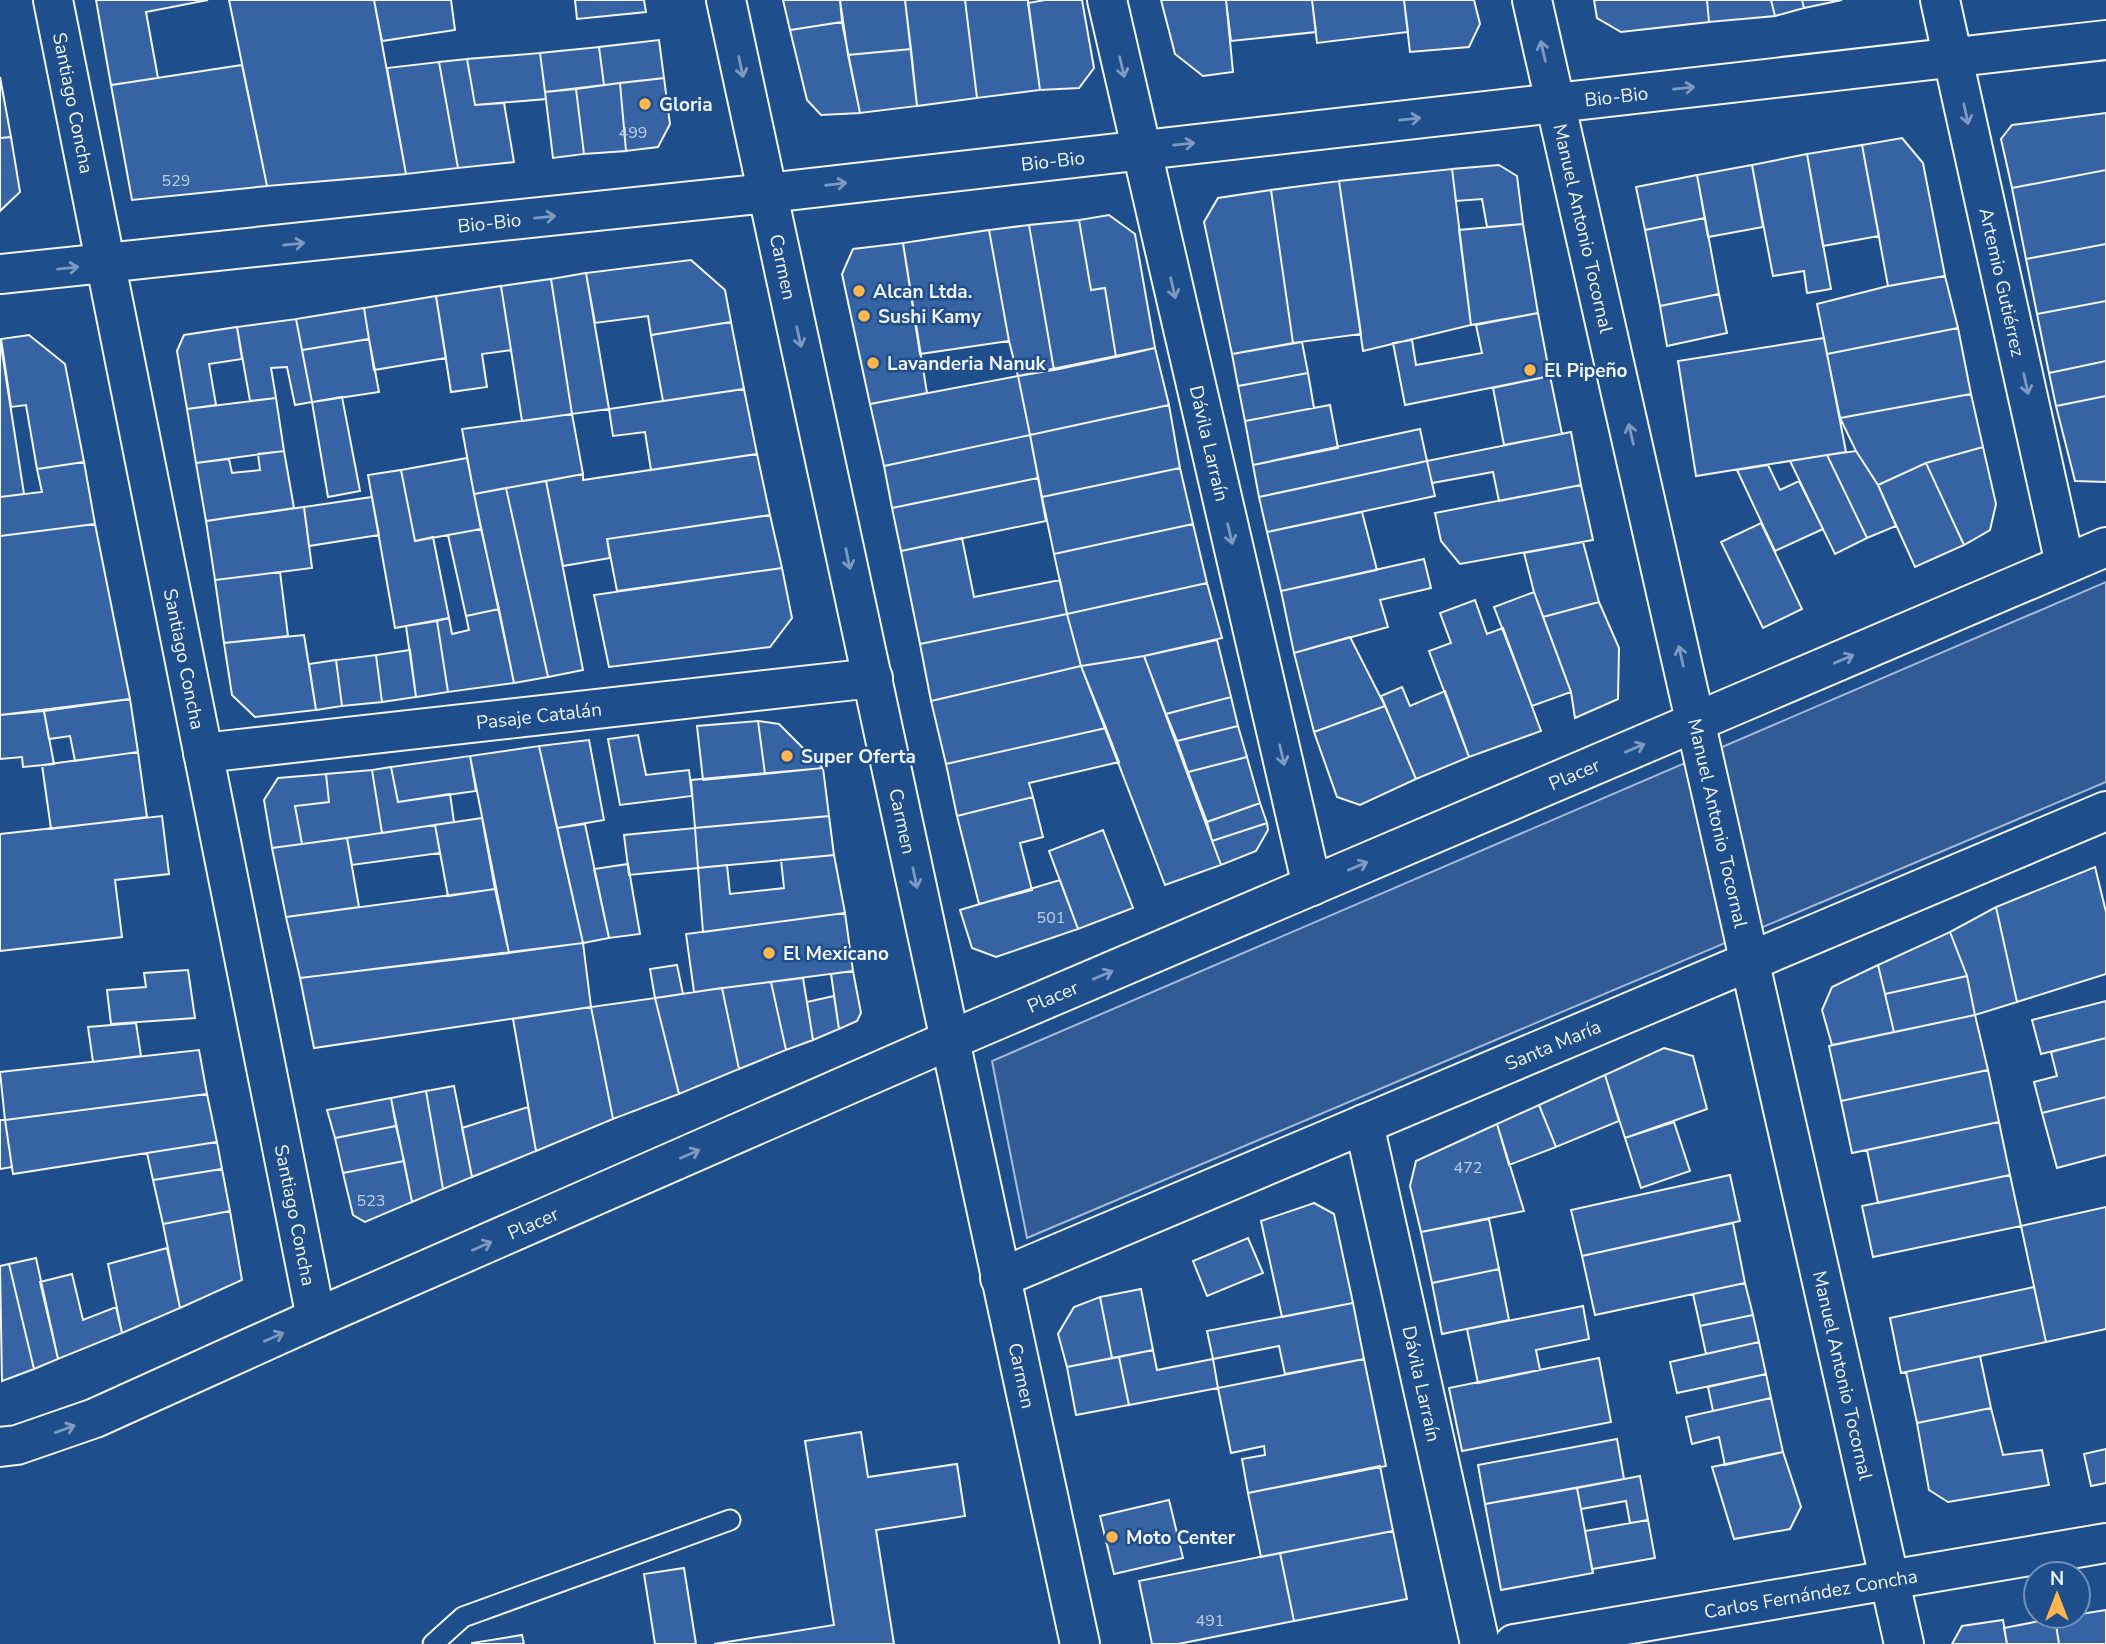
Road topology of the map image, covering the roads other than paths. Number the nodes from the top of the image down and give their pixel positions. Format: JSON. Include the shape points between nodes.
{"nodes":[{"id":1,"x":53,"y":0,"type":"edge"},
{"id":2,"x":726,"y":0,"type":"edge"},
{"id":3,"x":1107,"y":0,"type":"edge"},
{"id":4,"x":1532,"y":0,"type":"edge"},
{"id":5,"x":1940,"y":0,"type":"edge"},
{"id":6,"x":2106,"y":40,"type":"edge"},
{"id":7,"x":1954,"y":57,"type":"junction"},
{"id":8,"x":1555,"y":103,"type":"junction"},
{"id":9,"x":1140,"y":149,"type":"junction"},
{"id":10,"x":768,"y":193,"type":"junction"},
{"id":11,"x":106,"y":264,"type":"junction"},
{"id":12,"x":0,"y":274,"type":"edge"},
{"id":13,"x":2106,"y":547,"type":"edge"},
{"id":14,"x":2065,"y":565,"type":"junction"},
{"id":15,"x":873,"y":678,"type":"junction"},
{"id":16,"x":1696,"y":722,"type":"junction"},
{"id":17,"x":203,"y":753,"type":"junction"},
{"id":18,"x":2106,"y":811,"type":"edge"},
{"id":19,"x":1312,"y":886,"type":"junction"},
{"id":20,"x":1751,"y":961,"type":"junction"},
{"id":21,"x":950,"y":1040,"type":"junction"},
{"id":22,"x":1364,"y":1124,"type":"junction"},
{"id":23,"x":1000,"y":1278,"type":"junction"},
{"id":24,"x":316,"y":1318,"type":"junction"},
{"id":25,"x":0,"y":1447,"type":"edge"},
{"id":26,"x":730,"y":1520,"type":"dead end"},
{"id":27,"x":2106,"y":1543,"type":"edge"},
{"id":28,"x":1890,"y":1580,"type":"junction"},
{"id":29,"x":433,"y":1644,"type":"edge"},
{"id":30,"x":1080,"y":1644,"type":"edge"},
{"id":31,"x":1480,"y":1644,"type":"edge"},
{"id":32,"x":1514,"y":1644,"type":"edge"},
{"id":33,"x":1904,"y":1644,"type":"edge"}],
"edges":[{"from":1,"to":11,"type":"street","name":"Santiago Concha"},
{"from":2,"to":10,"type":"street","name":"Carmen","one_way":true},
{"from":3,"to":9,"type":"street","name":"Dávila Larraín","one_way":true},
{"from":8,"to":4,"type":"street","name":"Manuel Antonio Tocornal","one_way":true},
{"from":5,"to":7,"type":"street","name":"Artemio Gutiérrez"},
{"from":6,"to":7,"type":"street","name":"Bio-Bio"},
{"from":8,"to":7,"type":"street","name":"Bio-Bio","one_way":true},
{"from":7,"to":14,"type":"street","name":"Artemio Gutiérrez","one_way":true},
{"from":9,"to":8,"type":"street","name":"Bio-Bio","one_way":true},
{"from":16,"to":8,"type":"street","name":"Manuel Antonio Tocornal","one_way":true},
{"from":10,"to":9,"type":"street","name":"Bio-Bio","one_way":true},
{"from":9,"to":19,"type":"street","name":"Dávila Larraín","one_way":true},
{"from":11,"to":10,"type":"street","name":"Bio-Bio","one_way":true},
{"from":10,"to":15,"type":"street","name":"Carmen","one_way":true},
{"from":12,"to":11,"type":"street","name":"Bio-Bio","one_way":true},
{"from":11,"to":17,"type":"street","name":"Santiago Concha"},
{"from":13,"to":14,"type":"street","name":"Placer"},
{"from":16,"to":14,"type":"street","name":"Placer","one_way":true},
{"from":15,"to":17,"type":"street","name":"Pasaje Catalán"},
{"from":15,"to":21,"type":"street","name":"Carmen","one_way":true},
{"from":19,"to":16,"type":"street","name":"Placer","one_way":true},
{"from":16,"to":20,"type":"street","name":"Manuel Antonio Tocornal"},
{"from":17,"to":24,"type":"street","name":"Santiago Concha"},
{"from":18,"to":20,"type":"street","name":"Santa María"},
{"from":21,"to":19,"type":"street","name":"Placer","one_way":true},
{"from":20,"to":22,"type":"street","name":"Santa María"},
{"from":20,"to":28,"type":"street","name":"Manuel Antonio Tocornal"},
{"from":21,"to":23,"type":"street","name":"Carmen"},
{"from":24,"to":21,"type":"street","name":"Placer","one_way":true},
{"from":22,"to":23,"type":"street","name":"Santa María"},
{"from":22,"to":31,"type":"street","name":"Dávila Larraín"},
{"from":23,"to":30,"type":"street","name":"Carmen"},
{"from":25,"to":24,"type":"street","name":"Placer","one_way":true,"via":[[95,1418]]},
{"from":26,"to":29,"type":"lane","via":[[463,1617]]},
{"from":27,"to":28,"type":"street","name":"Carlos Fernández Concha"},
{"from":28,"to":32,"type":"street","name":"Carlos Fernández Concha"},
{"from":28,"to":33,"type":"street","name":"Manuel Antonio Tocornal"}]}
